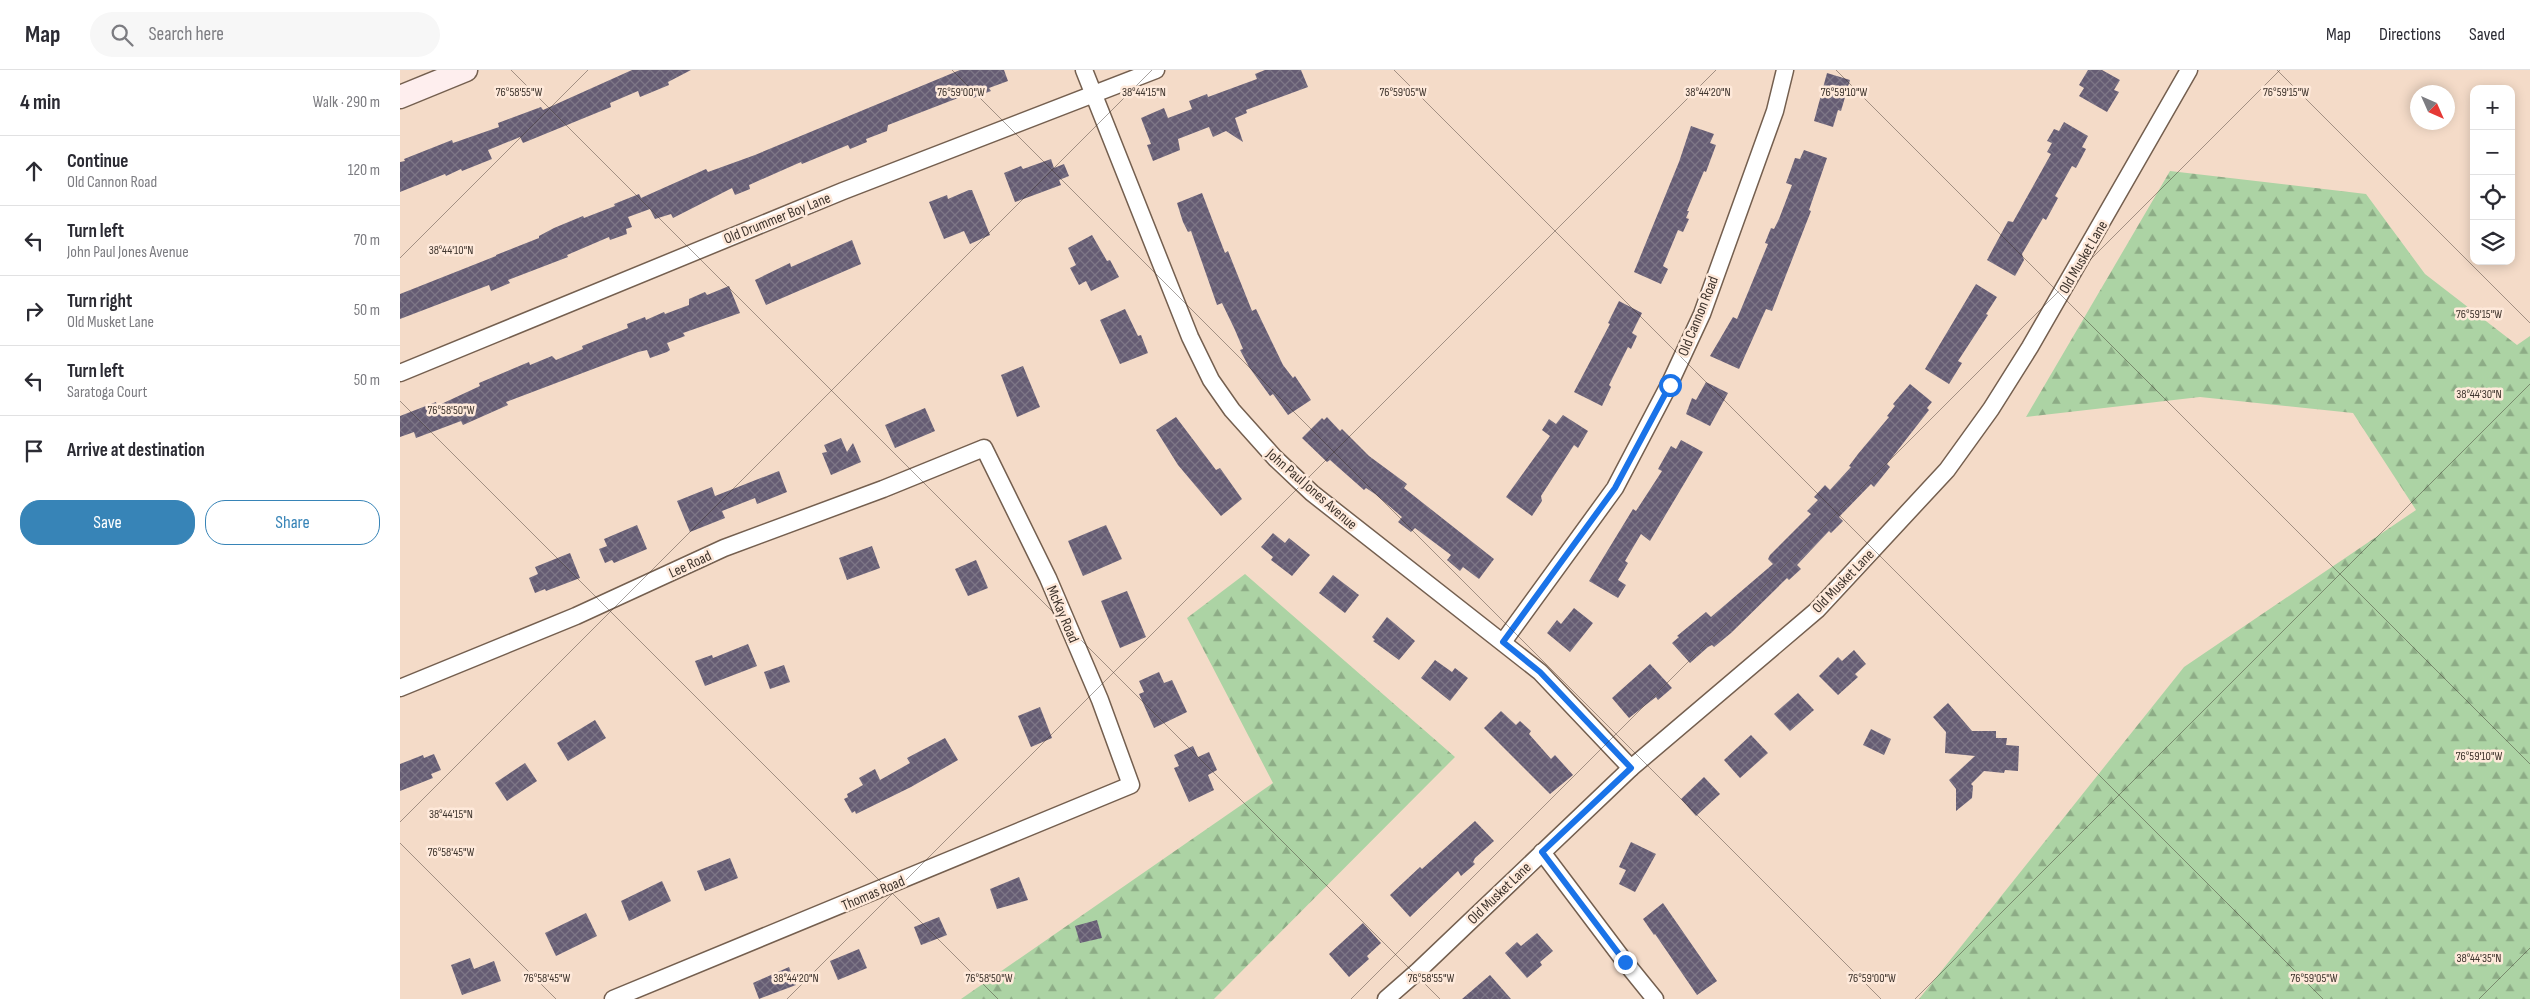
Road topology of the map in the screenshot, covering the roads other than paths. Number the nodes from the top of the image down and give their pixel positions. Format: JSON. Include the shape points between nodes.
{"nodes":[{"id":1,"x":466,"y":70,"type":"edge"},
{"id":2,"x":1084,"y":70,"type":"edge"},
{"id":3,"x":1156,"y":70,"type":"edge"},
{"id":4,"x":1785,"y":70,"type":"edge"},
{"id":5,"x":2188,"y":70,"type":"edge"},
{"id":6,"x":1095,"y":95,"type":"junction"},
{"id":7,"x":400,"y":97,"type":"edge"},
{"id":8,"x":400,"y":373,"type":"edge"},
{"id":9,"x":984,"y":448,"type":"joint"},
{"id":10,"x":1503,"y":642,"type":"junction"},
{"id":11,"x":400,"y":688,"type":"edge"},
{"id":12,"x":1631,"y":768,"type":"junction"},
{"id":13,"x":1131,"y":785,"type":"joint"},
{"id":14,"x":1542,"y":852,"type":"junction"},
{"id":15,"x":613,"y":999,"type":"edge"},
{"id":16,"x":1386,"y":999,"type":"edge"},
{"id":17,"x":1656,"y":999,"type":"edge"}],
"edges":[{"from":1,"to":7,"type":"street"},
{"from":2,"to":6,"type":"street","name":"John Paul Jones Avenue"},
{"from":3,"to":6,"type":"street","name":"Old Drummer Boy Lane"},
{"from":4,"to":10,"type":"street","name":"Old Cannon Road","via":[[1775,111],[1702,314],[1670,385],[1615,488]]},
{"from":5,"to":12,"type":"street","name":"Old Musket Lane","via":[[2030,347],[1947,470],[1817,610]]},
{"from":6,"to":8,"type":"street","name":"Old Drummer Boy Lane","via":[[843,191]]},
{"from":6,"to":10,"type":"street","name":"John Paul Jones Avenue","via":[[1190,337],[1211,380],[1232,410],[1312,493]]},
{"from":9,"to":11,"type":"street","name":"Lee Road","via":[[724,548],[576,616]]},
{"from":9,"to":13,"type":"street","name":"McKay Road","via":[[1048,578],[1100,700]]},
{"from":10,"to":12,"type":"street","name":"John Paul Jones Avenue","via":[[1540,672]]},
{"from":12,"to":14,"type":"street","name":"Old Musket Lane"},
{"from":13,"to":15,"type":"street","name":"Thomas Road"},
{"from":14,"to":16,"type":"street","name":"Old Musket Lane"},
{"from":14,"to":17,"type":"street"}]}
